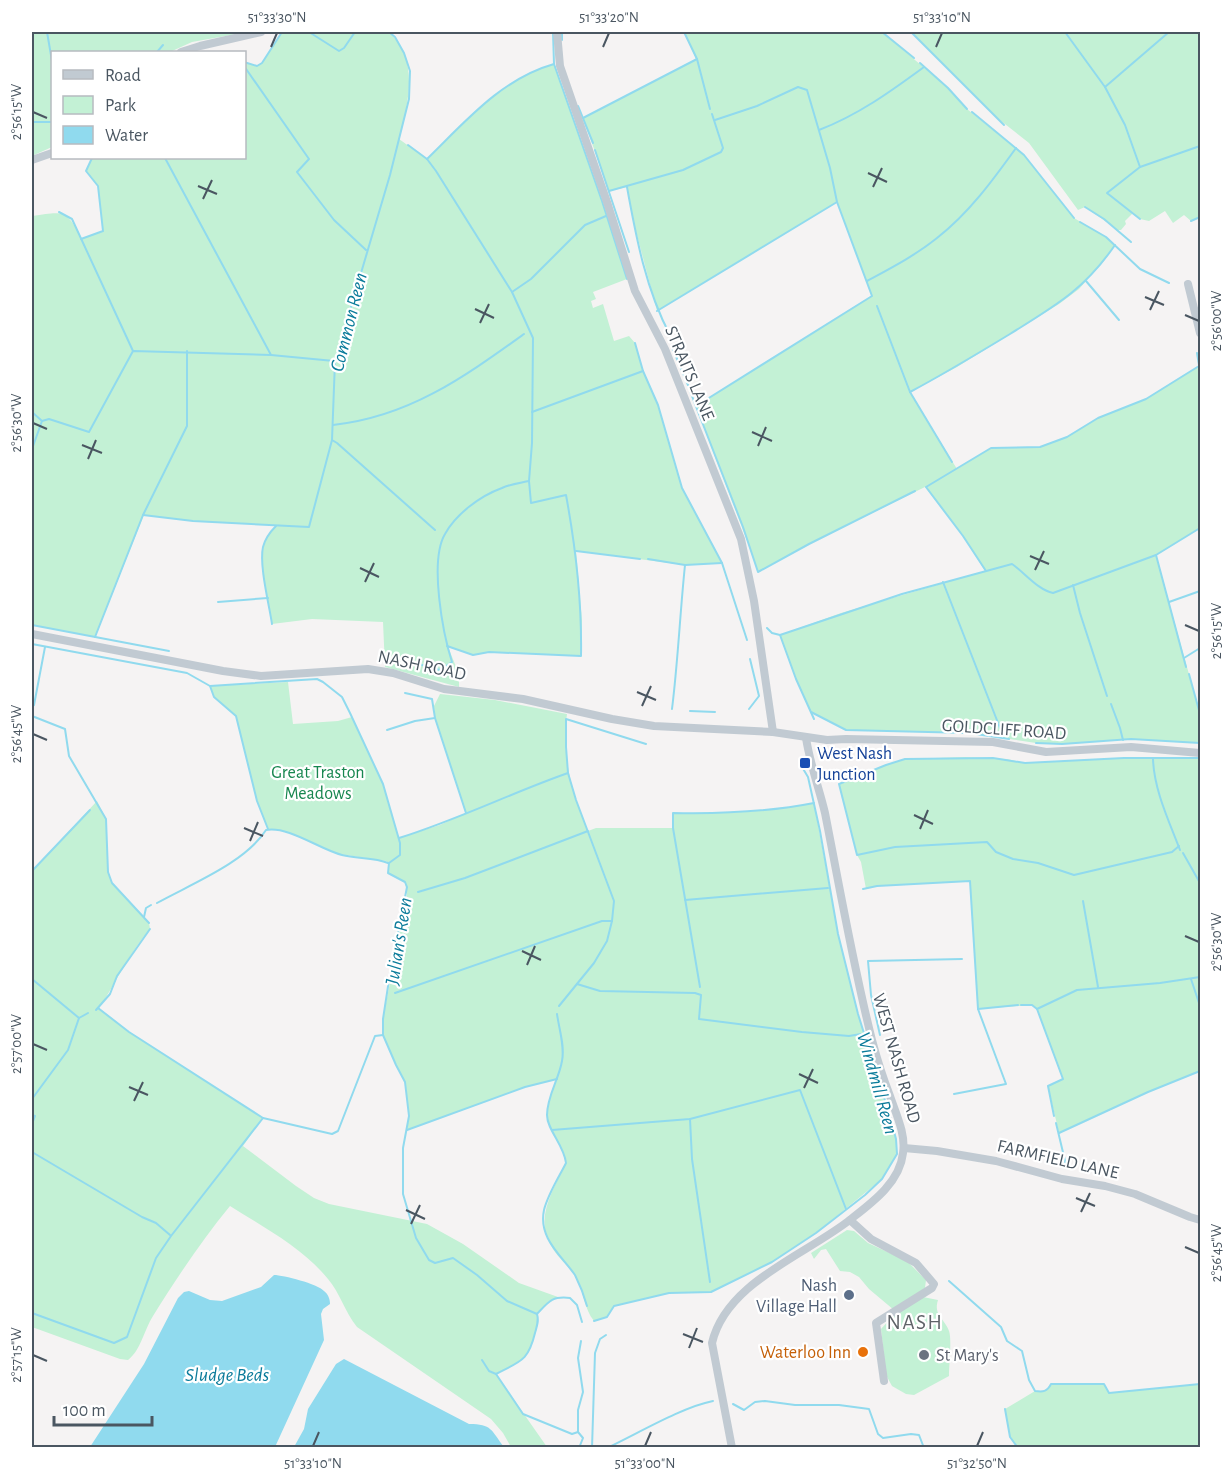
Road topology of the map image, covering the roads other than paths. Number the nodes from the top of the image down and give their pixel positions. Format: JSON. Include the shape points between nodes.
{"nodes":[{"id":1,"x":261,"y":32,"type":"edge"},
{"id":2,"x":557,"y":32,"type":"edge"},
{"id":3,"x":184,"y":51,"type":"edge"},
{"id":4,"x":51,"y":153,"type":"edge"},
{"id":5,"x":32,"y":160,"type":"edge"},
{"id":6,"x":1188,"y":284,"type":"dead end"},
{"id":7,"x":1200,"y":333,"type":"edge"},
{"id":8,"x":32,"y":634,"type":"edge"},
{"id":9,"x":772,"y":732,"type":"junction"},
{"id":10,"x":806,"y":738,"type":"junction"},
{"id":11,"x":1200,"y":753,"type":"edge"},
{"id":12,"x":904,"y":1148,"type":"junction"},
{"id":13,"x":850,"y":1220,"type":"junction"},
{"id":14,"x":1200,"y":1220,"type":"edge"},
{"id":15,"x":884,"y":1381,"type":"dead end"},
{"id":16,"x":732,"y":1448,"type":"edge"}],
"edges":[{"from":1,"to":3,"type":"street"},
{"from":2,"to":9,"type":"street","name":"STRAITS LANE","via":[[560,66],[635,291],[665,349],[741,539],[754,601]]},
{"from":4,"to":5,"type":"street"},
{"from":6,"to":7,"type":"street"},
{"from":8,"to":9,"type":"street","name":"NASH ROAD","via":[[223,671],[261,676],[368,669],[444,689],[523,699],[612,720]]},
{"from":9,"to":10,"type":"street","name":"NASH ROAD"},
{"from":10,"to":11,"type":"street","name":"GOLDCLIFF ROAD","via":[[993,742],[1046,752],[1131,747]]},
{"from":10,"to":12,"type":"street","name":"WEST NASH ROAD","via":[[858,986]]},
{"from":12,"to":13,"type":"street","name":"WEST NASH ROAD","via":[[901,1164],[889,1185]]},
{"from":12,"to":14,"type":"street","name":"FARMFIELD LANE","via":[[996,1161],[1105,1186]]},
{"from":13,"to":15,"type":"street","via":[[871,1239],[916,1263],[934,1284],[876,1323]]},
{"from":13,"to":16,"type":"street","name":"WEST NASH ROAD","via":[[744,1292],[717,1327],[712,1343]]}]}
